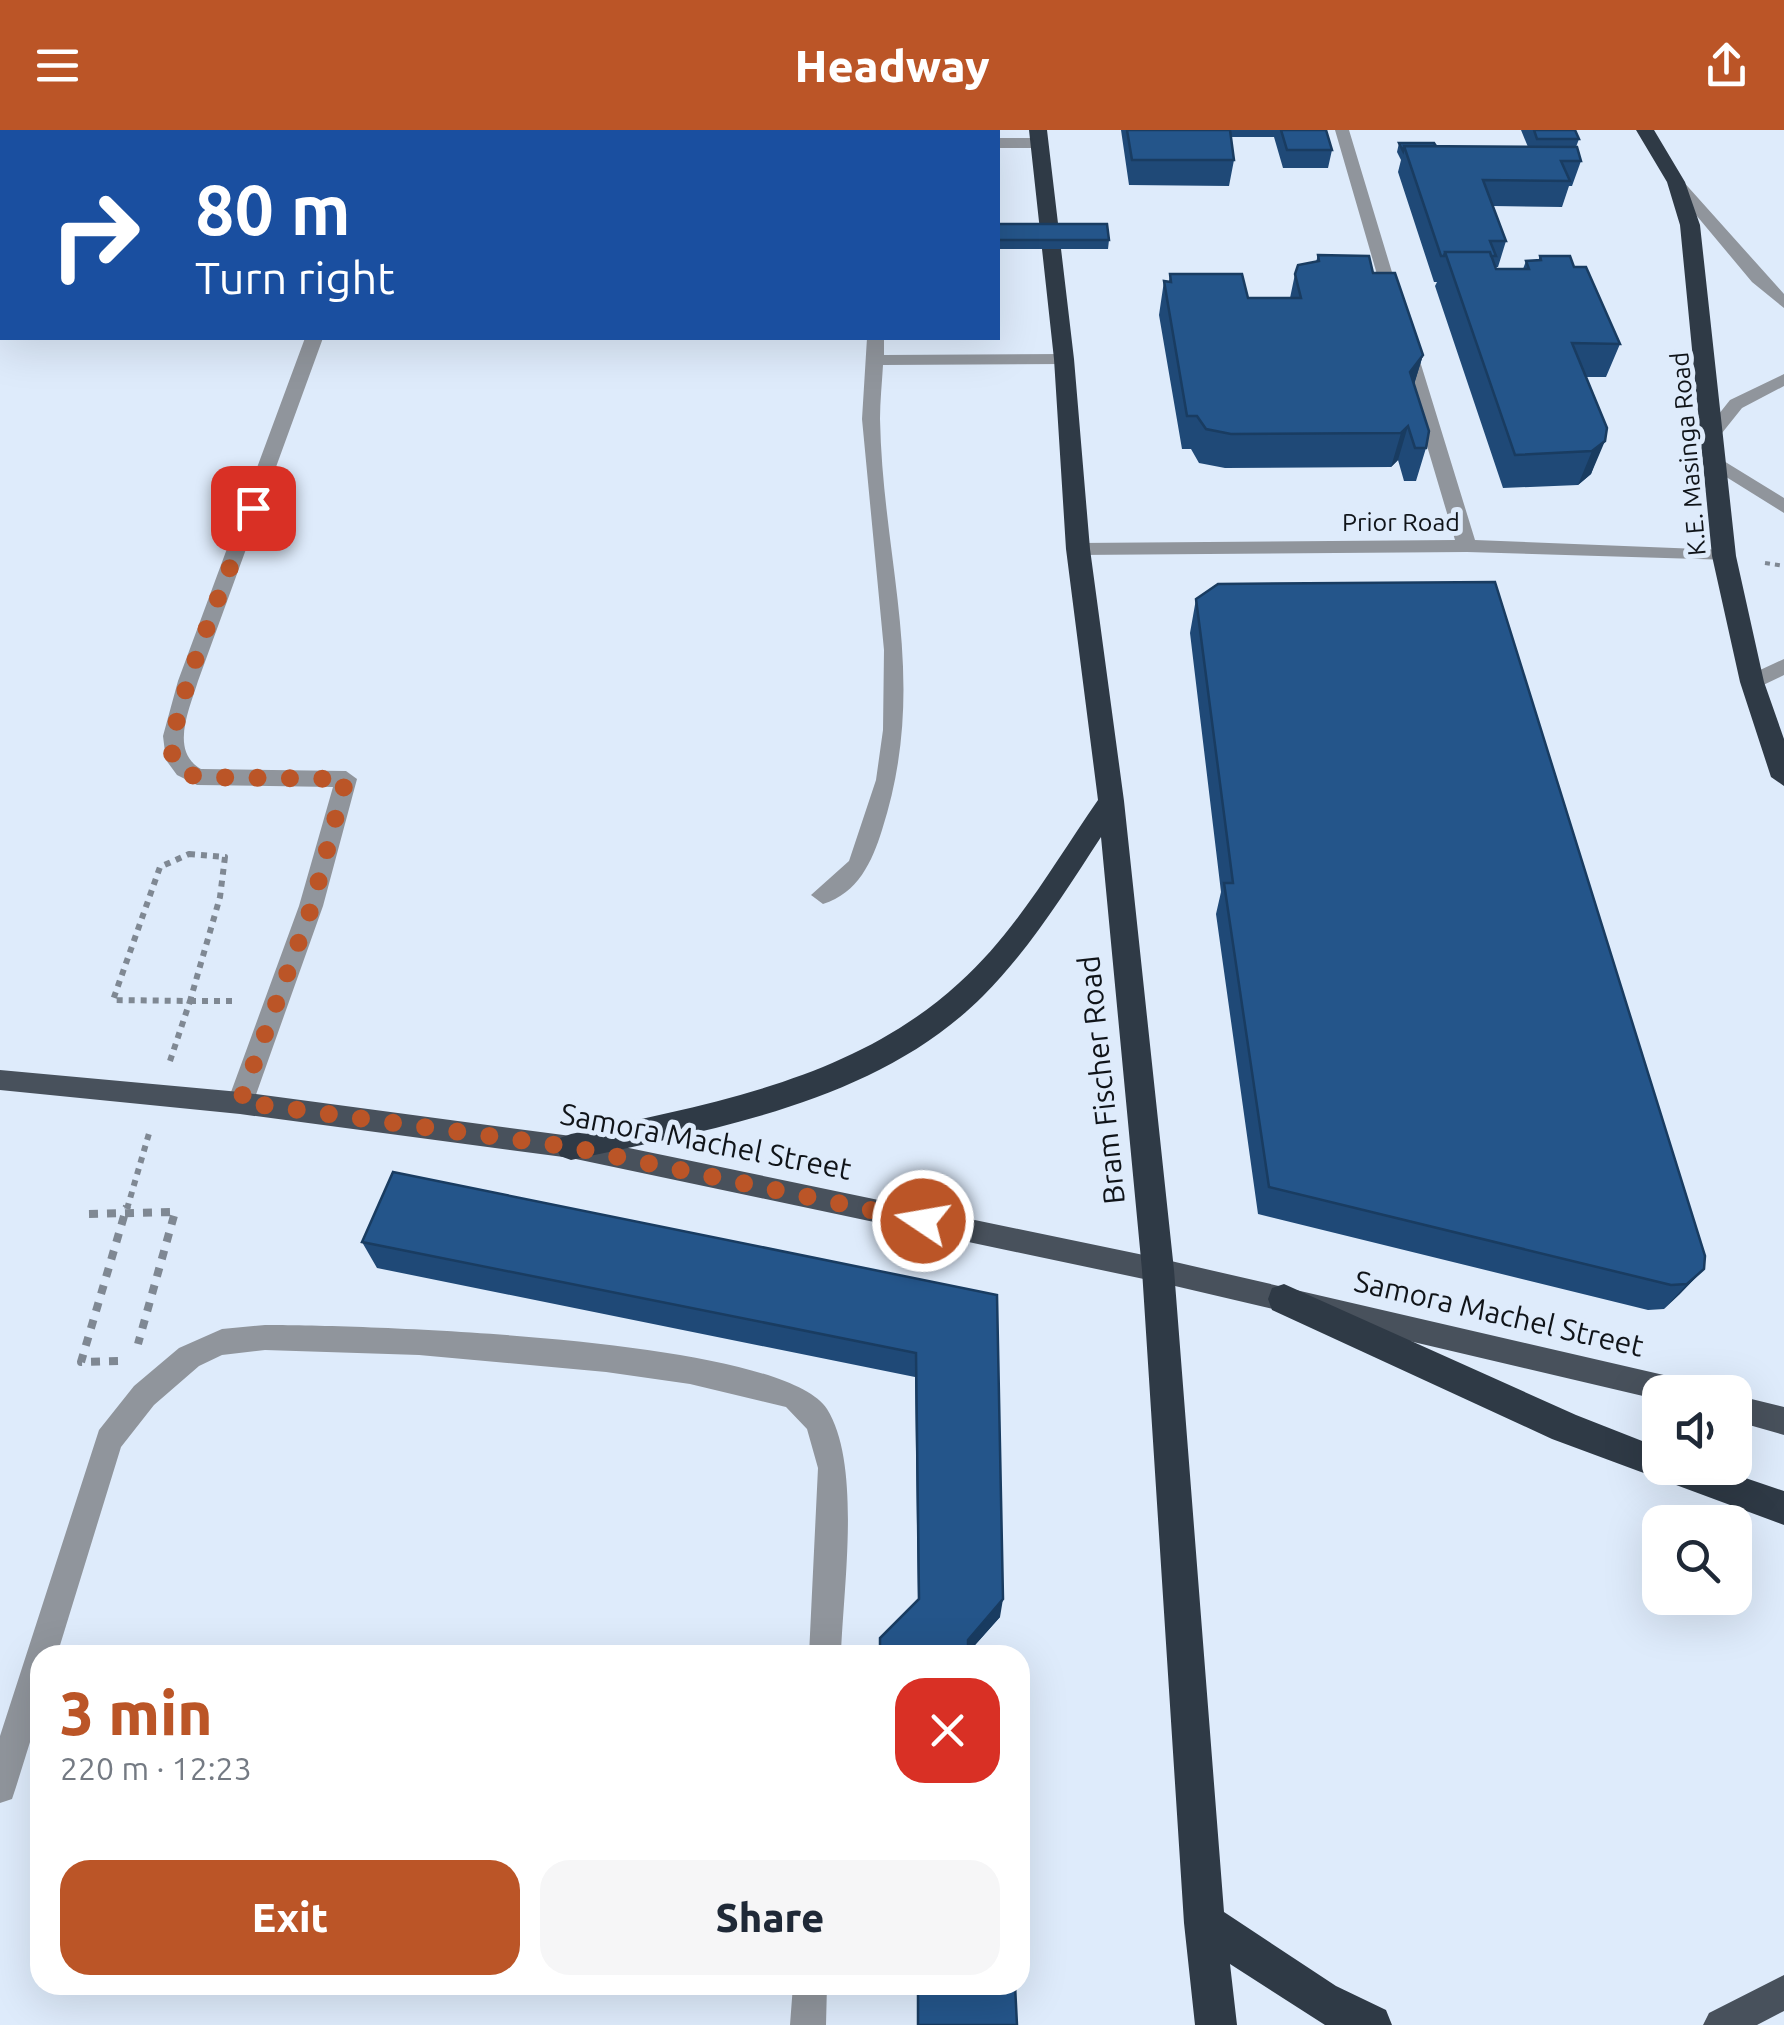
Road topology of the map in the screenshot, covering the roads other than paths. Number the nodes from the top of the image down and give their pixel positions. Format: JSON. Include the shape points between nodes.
{"nodes":[{"id":1,"x":1342,"y":130,"type":"edge"},
{"id":2,"x":1645,"y":130,"type":"edge"},
{"id":3,"x":1039,"y":137,"type":"edge"},
{"id":4,"x":1000,"y":143,"type":"edge"},
{"id":5,"x":1676,"y":182,"type":"junction"},
{"id":6,"x":1784,"y":303,"type":"edge"},
{"id":7,"x":313,"y":340,"type":"edge"},
{"id":8,"x":876,"y":340,"type":"edge"},
{"id":9,"x":1064,"y":359,"type":"junction"},
{"id":10,"x":874,"y":360,"type":"junction"},
{"id":11,"x":1784,"y":379,"type":"edge"},
{"id":12,"x":1712,"y":434,"type":"junction"},
{"id":13,"x":1714,"y":461,"type":"junction"},
{"id":14,"x":1784,"y":507,"type":"edge"},
{"id":15,"x":1467,"y":546,"type":"junction"},
{"id":16,"x":1078,"y":550,"type":"junction"},
{"id":17,"x":1724,"y":556,"type":"junction"},
{"id":18,"x":1784,"y":666,"type":"edge"},
{"id":19,"x":1752,"y":682,"type":"junction"},
{"id":20,"x":1784,"y":777,"type":"edge"},
{"id":21,"x":1111,"y":801,"type":"junction"},
{"id":22,"x":823,"y":894,"type":"dead end"},
{"id":23,"x":0,"y":1080,"type":"edge"},
{"id":24,"x":240,"y":1102,"type":"junction"},
{"id":25,"x":571,"y":1147,"type":"junction"},
{"id":26,"x":1158,"y":1270,"type":"junction"},
{"id":27,"x":1284,"y":1299,"type":"junction"},
{"id":28,"x":1642,"y":1383,"type":"edge"},
{"id":29,"x":1752,"y":1413,"type":"edge"},
{"id":30,"x":1784,"y":1421,"type":"edge"},
{"id":31,"x":1642,"y":1458,"type":"edge"},
{"id":32,"x":1718,"y":1485,"type":"edge"},
{"id":33,"x":1784,"y":1508,"type":"edge"},
{"id":34,"x":45,"y":1645,"type":"edge"},
{"id":35,"x":825,"y":1645,"type":"edge"},
{"id":36,"x":30,"y":1692,"type":"edge"},
{"id":37,"x":0,"y":1787,"type":"edge"},
{"id":38,"x":1204,"y":1922,"type":"junction"},
{"id":39,"x":1784,"y":1992,"type":"edge"},
{"id":40,"x":810,"y":1995,"type":"edge"},
{"id":41,"x":808,"y":2025,"type":"edge"},
{"id":42,"x":1216,"y":2025,"type":"edge"},
{"id":43,"x":1370,"y":2025,"type":"edge"},
{"id":44,"x":1721,"y":2025,"type":"edge"}],
"edges":[{"from":1,"to":15,"type":"street"},
{"from":2,"to":5,"type":"highway","name":"K.E. Masinga Road"},
{"from":3,"to":4,"type":"street"},
{"from":3,"to":9,"type":"highway","name":"Bram Fischer Road"},
{"from":5,"to":6,"type":"street"},
{"from":5,"to":12,"type":"highway","name":"K.E. Masinga Road","via":[[1699,282]]},
{"from":7,"to":24,"type":"street","via":[[172,738],[174,761],[197,777],[346,779],[312,906]]},
{"from":8,"to":10,"type":"street"},
{"from":9,"to":10,"type":"street"},
{"from":9,"to":16,"type":"highway","name":"Bram Fischer Road"},
{"from":10,"to":22,"type":"street","via":[[871,419],[894,650],[894,730],[887,780],[859,866]]},
{"from":11,"to":12,"type":"street","via":[[1736,404]]},
{"from":12,"to":13,"type":"highway","name":"K.E. Masinga Road"},
{"from":13,"to":14,"type":"street"},
{"from":13,"to":17,"type":"highway","name":"K.E. Masinga Road"},
{"from":15,"to":16,"type":"street","name":"Prior Road"},
{"from":15,"to":17,"type":"street","name":"Prior Road"},
{"from":16,"to":21,"type":"highway","name":"Bram Fischer Road"},
{"from":17,"to":19,"type":"highway","name":"K.E. Masinga Road"},
{"from":18,"to":19,"type":"street"},
{"from":19,"to":20,"type":"highway","name":"K.E. Masinga Road"},
{"from":21,"to":25,"type":"highway","via":[[1025,928],[970,990],[907,1040],[818,1083],[750,1106]]},
{"from":21,"to":26,"type":"highway","name":"Bram Fischer Road"},
{"from":23,"to":24,"type":"main road","name":"Samora Machel Street"},
{"from":24,"to":25,"type":"main road","name":"Samora Machel Street"},
{"from":25,"to":26,"type":"main road","name":"Samora Machel Street"},
{"from":26,"to":27,"type":"main road","name":"Samora Machel Street"},
{"from":26,"to":38,"type":"highway","name":"Bram Fischer Road"},
{"from":27,"to":28,"type":"main road","name":"Samora Machel Street"},
{"from":27,"to":31,"type":"highway"},
{"from":29,"to":30,"type":"main road"},
{"from":32,"to":33,"type":"highway"},
{"from":34,"to":35,"type":"street","via":[[109,1440],[128,1412],[173,1370],[220,1342],[254,1337],[397,1340],[542,1354],[679,1370],[794,1397],[815,1412],[833,1468]]},
{"from":36,"to":37,"type":"street"},
{"from":38,"to":42,"type":"highway","name":"Bram Fischer Road"},
{"from":38,"to":43,"type":"highway"},
{"from":39,"to":44,"type":"main road"},
{"from":40,"to":41,"type":"street"}]}
